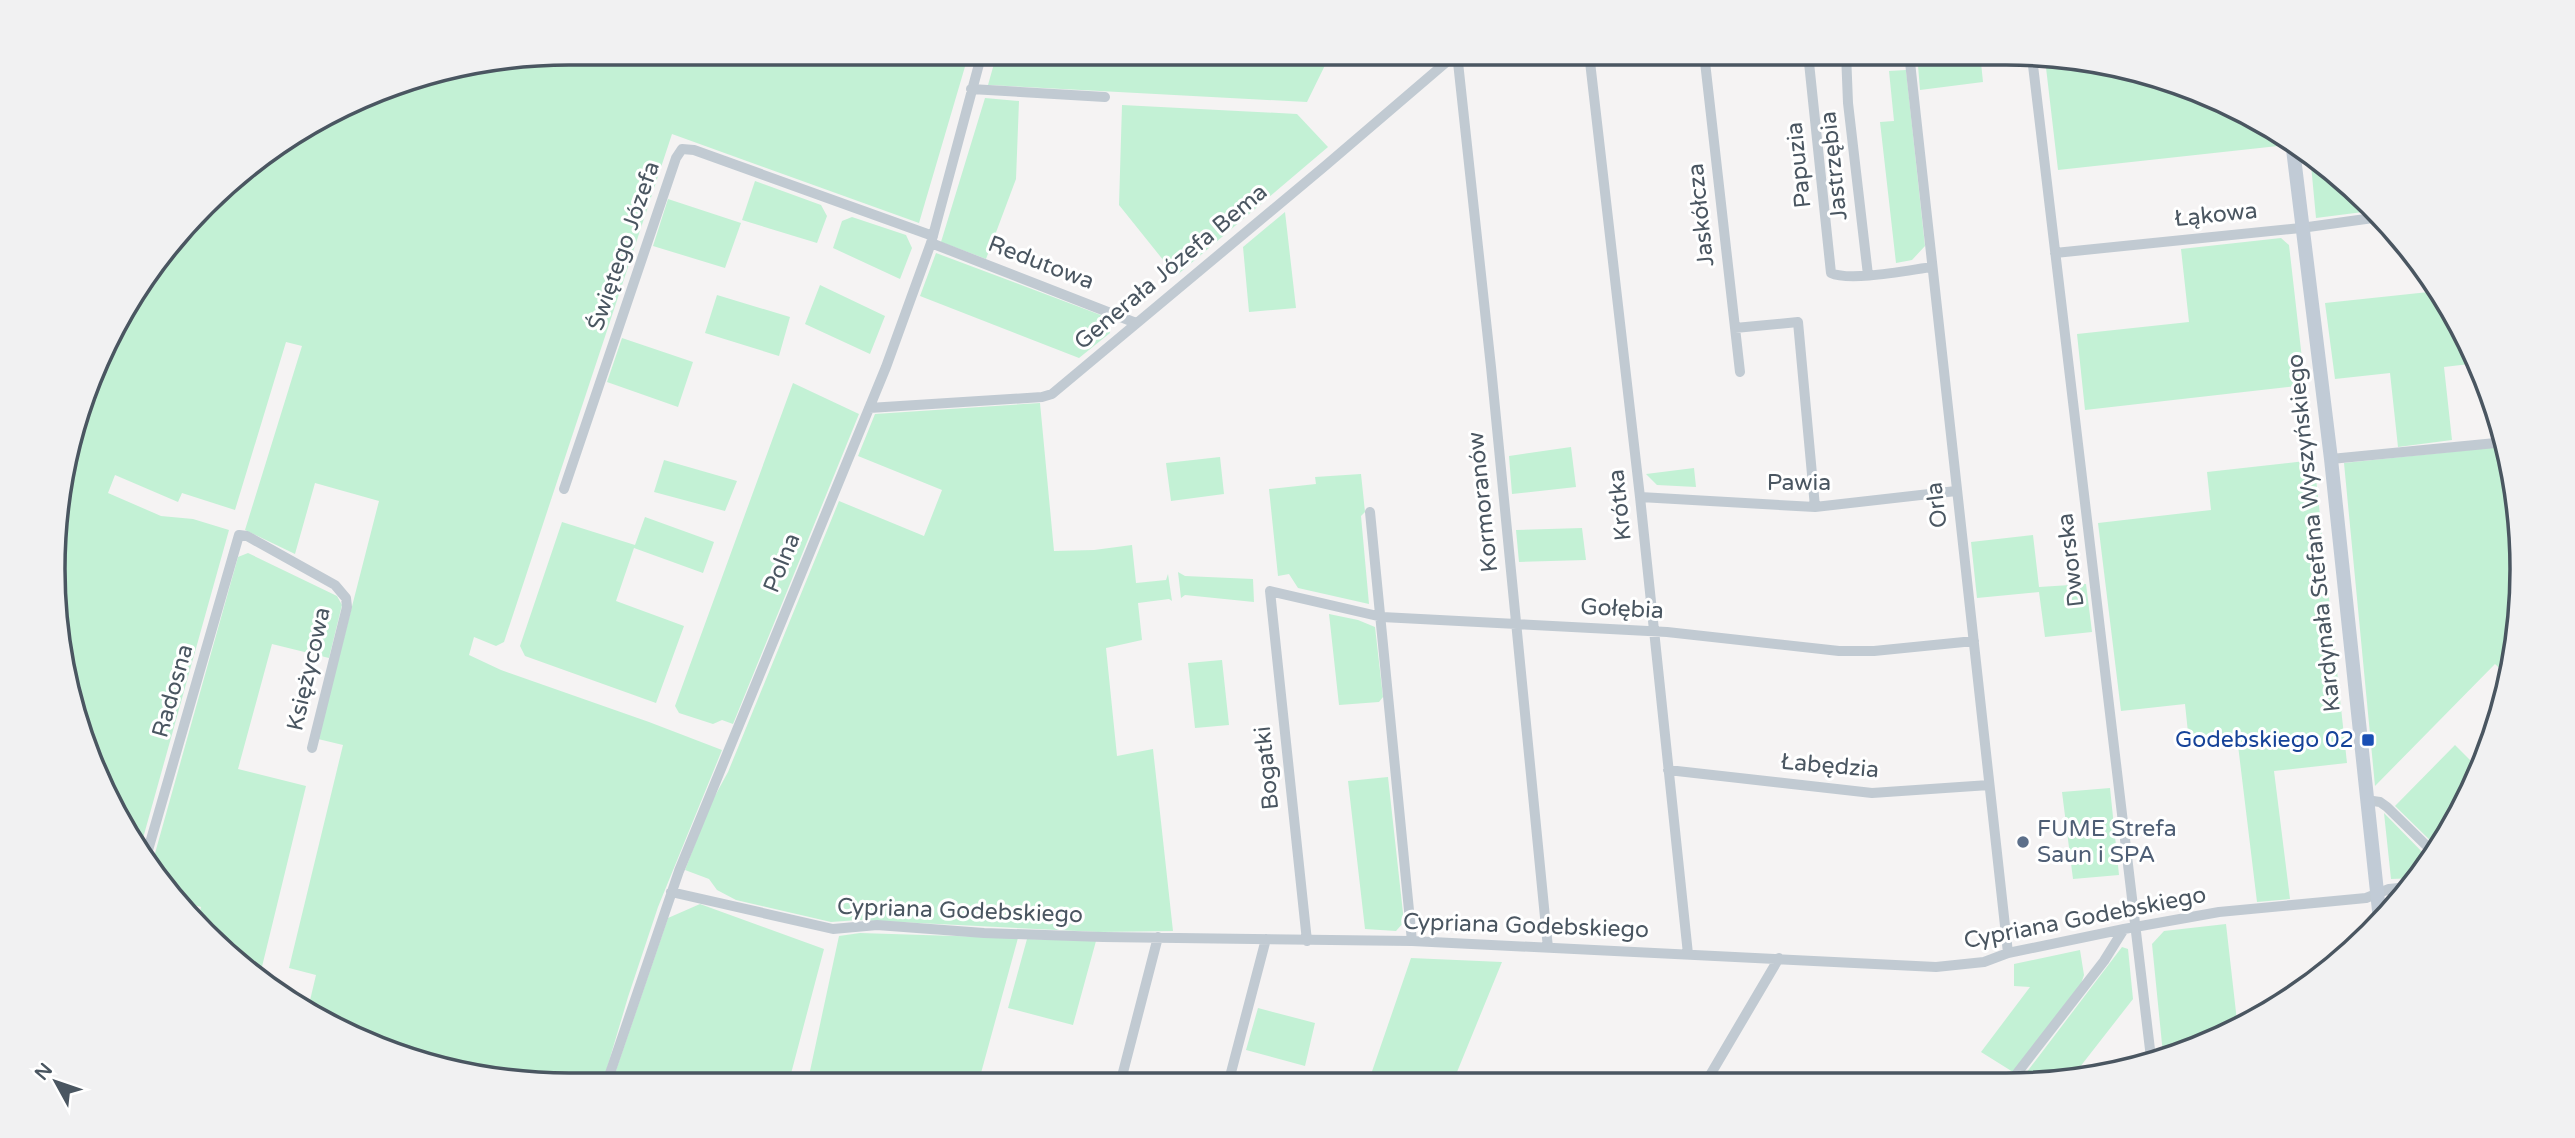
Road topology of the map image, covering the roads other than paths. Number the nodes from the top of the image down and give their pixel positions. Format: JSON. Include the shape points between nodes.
{"nodes":[{"id":1,"x":978,"y":65,"type":"edge"},
{"id":2,"x":1443,"y":65,"type":"edge"},
{"id":3,"x":1458,"y":65,"type":"edge"},
{"id":4,"x":1590,"y":65,"type":"edge"},
{"id":5,"x":1705,"y":65,"type":"edge"},
{"id":6,"x":1809,"y":65,"type":"edge"},
{"id":7,"x":1847,"y":65,"type":"edge"},
{"id":8,"x":1910,"y":65,"type":"edge"},
{"id":9,"x":2033,"y":66,"type":"edge"},
{"id":10,"x":971,"y":89,"type":"junction"},
{"id":11,"x":1105,"y":97,"type":"dead end"},
{"id":12,"x":2293,"y":155,"type":"edge"},
{"id":13,"x":2369,"y":219,"type":"edge"},
{"id":14,"x":2301,"y":228,"type":"junction"},
{"id":15,"x":932,"y":240,"type":"junction"},
{"id":16,"x":2055,"y":253,"type":"junction"},
{"id":17,"x":1931,"y":267,"type":"junction"},
{"id":18,"x":1868,"y":275,"type":"junction"},
{"id":19,"x":1136,"y":323,"type":"junction"},
{"id":20,"x":1735,"y":328,"type":"junction"},
{"id":21,"x":1740,"y":372,"type":"dead end"},
{"id":22,"x":869,"y":408,"type":"junction"},
{"id":23,"x":2494,"y":443,"type":"edge"},
{"id":24,"x":2330,"y":459,"type":"junction"},
{"id":25,"x":564,"y":489,"type":"dead end"},
{"id":26,"x":1956,"y":491,"type":"junction"},
{"id":27,"x":1640,"y":497,"type":"junction"},
{"id":28,"x":1815,"y":507,"type":"junction"},
{"id":29,"x":1370,"y":512,"type":"dead end"},
{"id":30,"x":239,"y":535,"type":"joint"},
{"id":31,"x":1270,"y":591,"type":"joint"},
{"id":32,"x":1382,"y":617,"type":"junction"},
{"id":33,"x":1516,"y":625,"type":"junction"},
{"id":34,"x":1654,"y":632,"type":"junction"},
{"id":35,"x":1973,"y":640,"type":"junction"},
{"id":36,"x":312,"y":748,"type":"dead end"},
{"id":37,"x":1668,"y":771,"type":"junction"},
{"id":38,"x":1989,"y":785,"type":"junction"},
{"id":39,"x":2366,"y":800,"type":"junction"},
{"id":40,"x":2427,"y":846,"type":"edge"},
{"id":41,"x":149,"y":847,"type":"edge"},
{"id":42,"x":2396,"y":888,"type":"edge"},
{"id":43,"x":671,"y":892,"type":"junction"},
{"id":44,"x":2377,"y":894,"type":"junction"},
{"id":45,"x":2379,"y":908,"type":"edge"},
{"id":46,"x":2137,"y":927,"type":"junction"},
{"id":47,"x":2124,"y":929,"type":"junction"},
{"id":48,"x":1158,"y":937,"type":"junction"},
{"id":49,"x":1266,"y":939,"type":"junction"},
{"id":50,"x":1307,"y":941,"type":"junction"},
{"id":51,"x":1412,"y":941,"type":"junction"},
{"id":52,"x":1548,"y":948,"type":"junction"},
{"id":53,"x":2008,"y":953,"type":"junction"},
{"id":54,"x":1688,"y":954,"type":"junction"},
{"id":55,"x":1779,"y":958,"type":"junction"},
{"id":56,"x":2150,"y":1052,"type":"edge"},
{"id":57,"x":611,"y":1073,"type":"edge"},
{"id":58,"x":1123,"y":1073,"type":"edge"},
{"id":59,"x":1231,"y":1073,"type":"edge"},
{"id":60,"x":1711,"y":1073,"type":"edge"},
{"id":61,"x":2017,"y":1073,"type":"edge"}],
"edges":[{"from":1,"to":10,"type":"street","name":"Polna"},
{"from":2,"to":19,"type":"street","name":"Generała Józefa Bema"},
{"from":3,"to":33,"type":"street","name":"Kormoranów"},
{"from":4,"to":27,"type":"street","name":"Krótka"},
{"from":5,"to":20,"type":"street","name":"Jaskółcza"},
{"from":6,"to":18,"type":"street","name":"Papuzia","via":[[1831,273]]},
{"from":7,"to":18,"type":"street","name":"Jastrzębia"},
{"from":8,"to":17,"type":"street","name":"Orla"},
{"from":9,"to":16,"type":"street","name":"Dworska"},
{"from":10,"to":11,"type":"street"},
{"from":10,"to":15,"type":"street","name":"Polna"},
{"from":12,"to":14,"type":"main road","name":"Kardynała Stefana Wyszyńskiego"},
{"from":13,"to":14,"type":"street","name":"Łąkowa"},
{"from":14,"to":16,"type":"street","name":"Łąkowa"},
{"from":14,"to":24,"type":"main road","name":"Kardynała Stefana Wyszyńskiego"},
{"from":15,"to":19,"type":"street","name":"Redutowa"},
{"from":15,"to":22,"type":"street","name":"Polna"},
{"from":15,"to":25,"type":"street","name":"Świętego Józefa","via":[[682,149]]},
{"from":16,"to":46,"type":"street","name":"Dworska"},
{"from":17,"to":18,"type":"street"},
{"from":17,"to":26,"type":"street","name":"Orla"},
{"from":19,"to":22,"type":"street","name":"Generała Józefa Bema","via":[[1052,394]]},
{"from":20,"to":21,"type":"street","name":"Jaskółcza"},
{"from":20,"to":28,"type":"street","via":[[1798,322]]},
{"from":22,"to":43,"type":"street","name":"Polna"},
{"from":23,"to":24,"type":"street"},
{"from":24,"to":39,"type":"main road","name":"Kardynała Stefana Wyszyńskiego"},
{"from":26,"to":28,"type":"street","name":"Pawia"},
{"from":26,"to":35,"type":"street","name":"Orla"},
{"from":27,"to":28,"type":"street","name":"Pawia"},
{"from":27,"to":34,"type":"street","name":"Krótka"},
{"from":29,"to":32,"type":"street"},
{"from":30,"to":36,"type":"street","name":"Księżycowa","via":[[335,585],[346,598]]},
{"from":30,"to":41,"type":"street","name":"Radosna"},
{"from":31,"to":32,"type":"street","name":"Gołębia"},
{"from":31,"to":50,"type":"street","name":"Bogatki"},
{"from":32,"to":33,"type":"street","name":"Gołębia"},
{"from":32,"to":51,"type":"street"},
{"from":33,"to":34,"type":"street","name":"Gołębia"},
{"from":33,"to":52,"type":"street","name":"Kormoranów"},
{"from":34,"to":35,"type":"street","name":"Gołębia","via":[[1839,651]]},
{"from":34,"to":37,"type":"street","name":"Krótka"},
{"from":35,"to":38,"type":"street","name":"Orla"},
{"from":37,"to":38,"type":"street","name":"Łabędzia","via":[[1872,793]]},
{"from":37,"to":54,"type":"street","name":"Krótka"},
{"from":38,"to":53,"type":"street","name":"Orla"},
{"from":39,"to":40,"type":"street","via":[[2387,807]]},
{"from":39,"to":44,"type":"main road","name":"Kardynała Stefana Wyszyńskiego"},
{"from":42,"to":44,"type":"street","name":"Cypriana Godebskiego"},
{"from":43,"to":48,"type":"street","name":"Cypriana Godebskiego","via":[[833,929],[877,925]]},
{"from":43,"to":57,"type":"street","name":"Polna"},
{"from":44,"to":45,"type":"main road","name":"Kardynała Stefana Wyszyńskiego"},
{"from":44,"to":46,"type":"street","name":"Cypriana Godebskiego","via":[[2219,912]]},
{"from":46,"to":47,"type":"street","name":"Cypriana Godebskiego"},
{"from":46,"to":56,"type":"street","name":"Dworska"},
{"from":47,"to":53,"type":"street","name":"Cypriana Godebskiego"},
{"from":47,"to":61,"type":"street"},
{"from":48,"to":49,"type":"street","name":"Cypriana Godebskiego"},
{"from":48,"to":58,"type":"street"},
{"from":49,"to":50,"type":"street","name":"Cypriana Godebskiego"},
{"from":49,"to":59,"type":"street"},
{"from":50,"to":51,"type":"street","name":"Cypriana Godebskiego"},
{"from":51,"to":52,"type":"street","name":"Cypriana Godebskiego"},
{"from":52,"to":54,"type":"street","name":"Cypriana Godebskiego"},
{"from":53,"to":55,"type":"street","name":"Cypriana Godebskiego","via":[[1984,962],[1936,967]]},
{"from":54,"to":55,"type":"street","name":"Cypriana Godebskiego"},
{"from":55,"to":60,"type":"street"}]}
